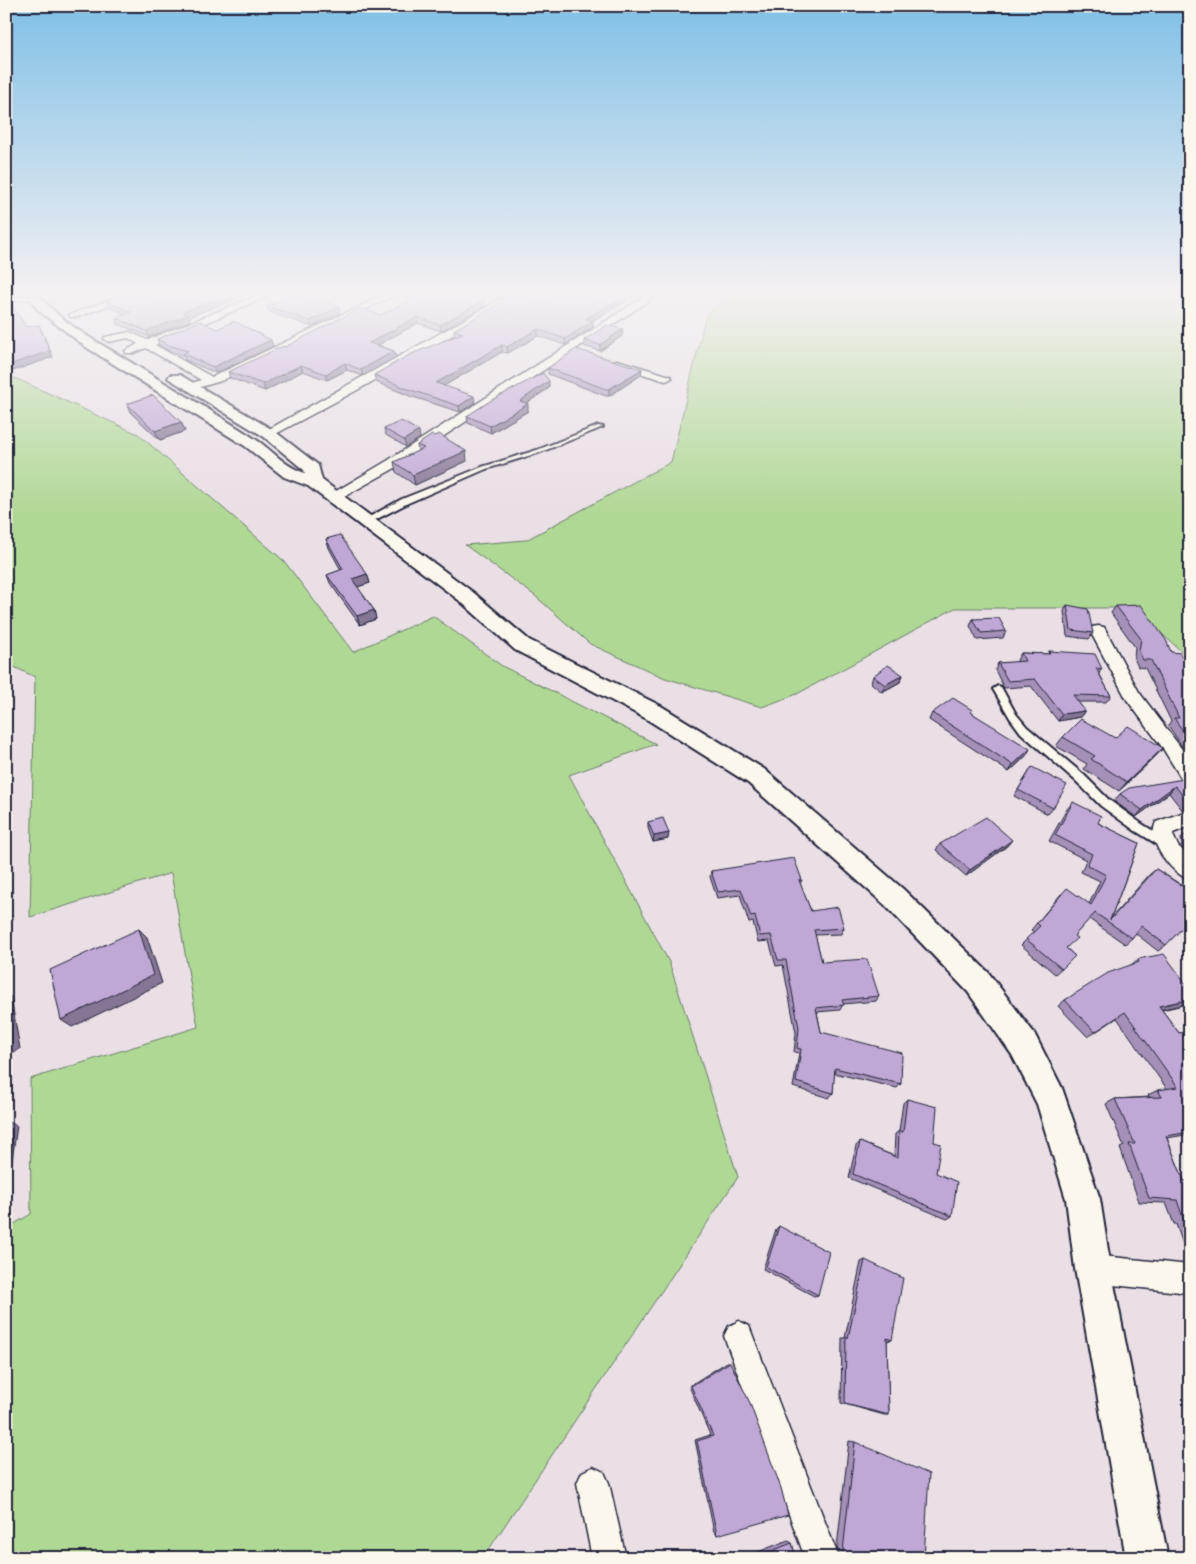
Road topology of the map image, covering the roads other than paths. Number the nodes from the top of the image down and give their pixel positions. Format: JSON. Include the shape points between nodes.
{"nodes":[{"id":1,"x":131,"y":369,"type":"edge"},
{"id":2,"x":190,"y":369,"type":"edge"},
{"id":3,"x":236,"y":369,"type":"edge"},
{"id":4,"x":386,"y":369,"type":"edge"},
{"id":5,"x":545,"y":369,"type":"edge"},
{"id":6,"x":637,"y":369,"type":"edge"},
{"id":7,"x":164,"y":371,"type":"dead end"},
{"id":8,"x":666,"y":378,"type":"dead end"},
{"id":9,"x":211,"y":381,"type":"junction"},
{"id":10,"x":190,"y":387,"type":"junction"},
{"id":11,"x":600,"y":427,"type":"dead end"},
{"id":12,"x":268,"y":433,"type":"junction"},
{"id":13,"x":323,"y":490,"type":"junction"},
{"id":14,"x":366,"y":521,"type":"junction"},
{"id":15,"x":1098,"y":631,"type":"dead end"},
{"id":16,"x":998,"y":688,"type":"dead end"},
{"id":17,"x":1190,"y":776,"type":"edge"},
{"id":18,"x":1190,"y":818,"type":"edge"},
{"id":19,"x":1164,"y":843,"type":"junction"},
{"id":20,"x":1190,"y":871,"type":"edge"},
{"id":21,"x":1093,"y":1269,"type":"junction"},
{"id":22,"x":1190,"y":1279,"type":"edge"},
{"id":23,"x":739,"y":1336,"type":"dead end"},
{"id":24,"x":593,"y":1483,"type":"dead end"},
{"id":25,"x":609,"y":1558,"type":"edge"},
{"id":26,"x":822,"y":1558,"type":"edge"},
{"id":27,"x":1147,"y":1558,"type":"edge"}],
"edges":[{"from":1,"to":13,"type":"street","via":[[250,443],[290,474]]},
{"from":2,"to":9,"type":"street"},
{"from":3,"to":9,"type":"street"},
{"from":4,"to":12,"type":"street"},
{"from":5,"to":13,"type":"street","via":[[392,464]]},
{"from":6,"to":8,"type":"street"},
{"from":7,"to":10,"type":"street"},
{"from":9,"to":10,"type":"street"},
{"from":10,"to":12,"type":"street"},
{"from":11,"to":14,"type":"lane","via":[[484,468]]},
{"from":12,"to":13,"type":"street","via":[[312,468]]},
{"from":13,"to":14,"type":"street"},
{"from":14,"to":21,"type":"street","via":[[467,597],[522,645],[653,712],[756,776],[894,897],[978,982],[1023,1044],[1051,1099],[1083,1199]]},
{"from":15,"to":17,"type":"street","via":[[1133,696]]},
{"from":16,"to":19,"type":"lane","via":[[1013,716],[1036,740],[1105,803]]},
{"from":18,"to":19,"type":"street","via":[[1164,828]]},
{"from":19,"to":20,"type":"street"},
{"from":21,"to":22,"type":"street"},
{"from":21,"to":27,"type":"street"},
{"from":23,"to":26,"type":"street"},
{"from":24,"to":25,"type":"street"}]}
